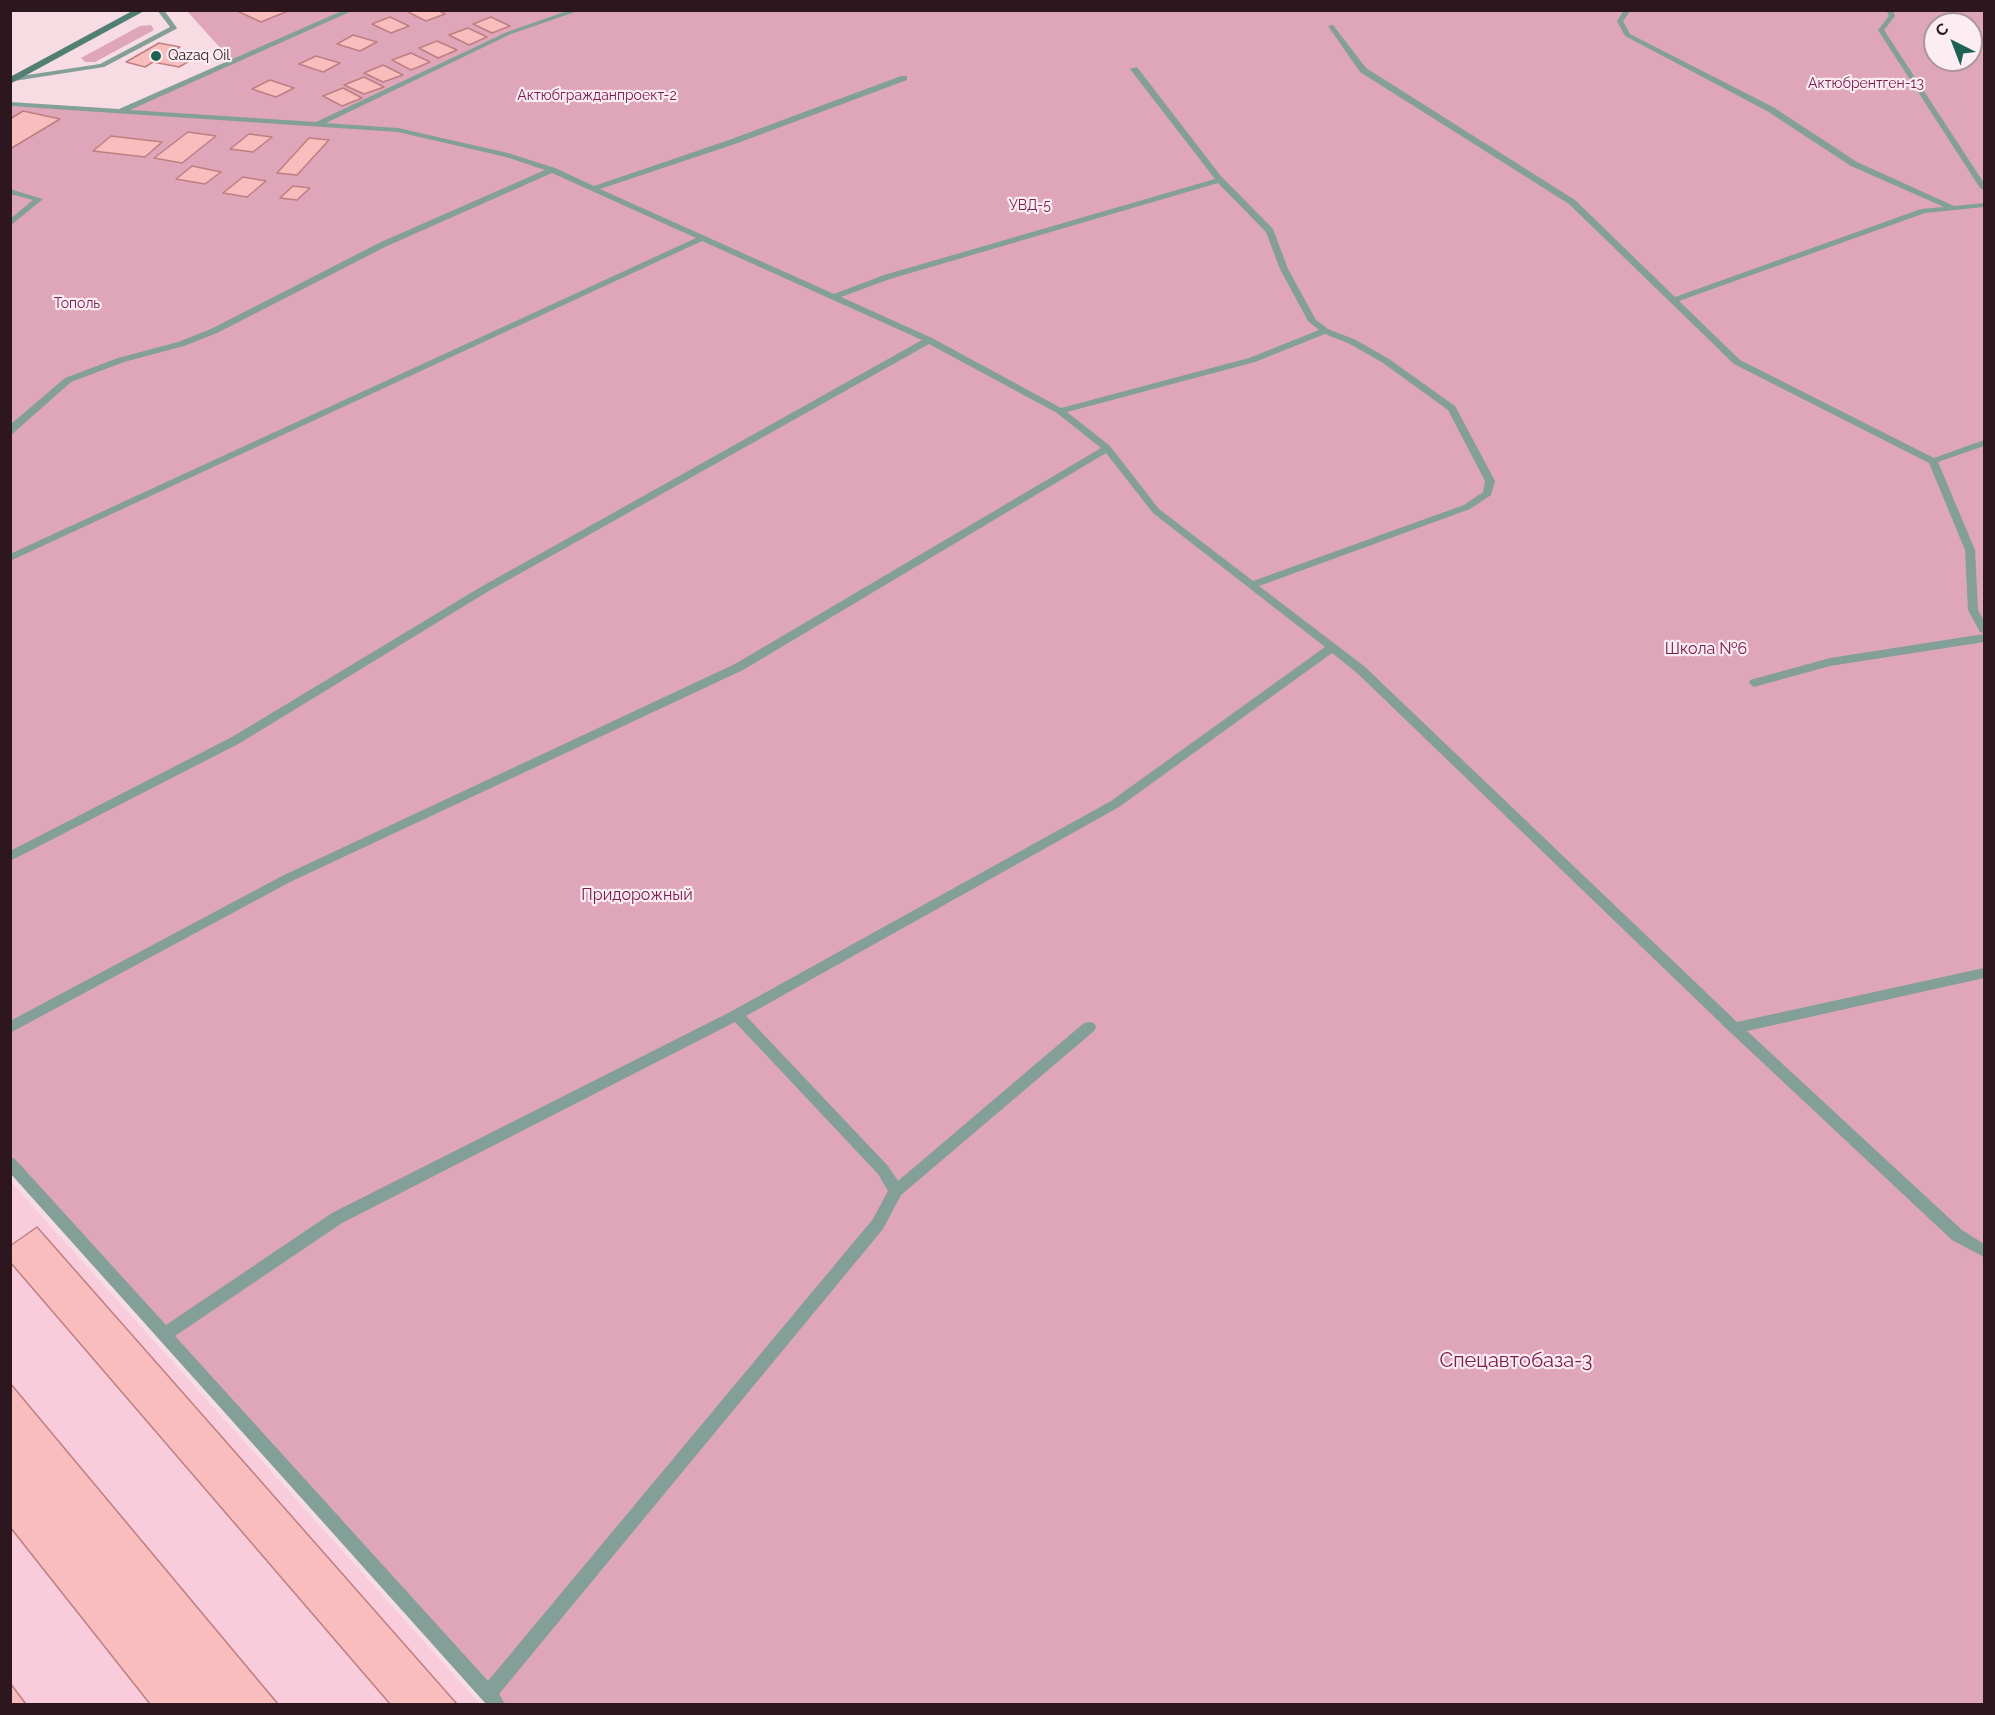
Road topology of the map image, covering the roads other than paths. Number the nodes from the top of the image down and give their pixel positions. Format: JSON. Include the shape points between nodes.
{"nodes":[{"id":1,"x":142,"y":10,"type":"edge"},
{"id":2,"x":160,"y":10,"type":"edge"},
{"id":3,"x":351,"y":10,"type":"edge"},
{"id":4,"x":578,"y":10,"type":"edge"},
{"id":5,"x":1628,"y":10,"type":"edge"},
{"id":6,"x":1889,"y":10,"type":"edge"},
{"id":7,"x":1330,"y":26,"type":"dead end"},
{"id":8,"x":1134,"y":69,"type":"dead end"},
{"id":9,"x":904,"y":78,"type":"dead end"},
{"id":10,"x":12,"y":80,"type":"edge"},
{"id":11,"x":10,"y":104,"type":"edge"},
{"id":12,"x":119,"y":112,"type":"junction"},
{"id":13,"x":315,"y":126,"type":"junction"},
{"id":14,"x":552,"y":171,"type":"junction"},
{"id":15,"x":1220,"y":180,"type":"junction"},
{"id":16,"x":1984,"y":188,"type":"edge"},
{"id":17,"x":592,"y":189,"type":"junction"},
{"id":18,"x":10,"y":191,"type":"edge"},
{"id":19,"x":1984,"y":205,"type":"edge"},
{"id":20,"x":1951,"y":207,"type":"junction"},
{"id":21,"x":10,"y":224,"type":"edge"},
{"id":22,"x":702,"y":238,"type":"junction"},
{"id":23,"x":834,"y":297,"type":"junction"},
{"id":24,"x":1674,"y":300,"type":"junction"},
{"id":25,"x":1325,"y":331,"type":"junction"},
{"id":26,"x":929,"y":340,"type":"junction"},
{"id":27,"x":1060,"y":411,"type":"junction"},
{"id":28,"x":10,"y":433,"type":"edge"},
{"id":29,"x":1984,"y":443,"type":"edge"},
{"id":30,"x":1107,"y":448,"type":"junction"},
{"id":31,"x":1933,"y":461,"type":"junction"},
{"id":32,"x":10,"y":558,"type":"edge"},
{"id":33,"x":1252,"y":585,"type":"junction"},
{"id":34,"x":1984,"y":630,"type":"edge"},
{"id":35,"x":1984,"y":638,"type":"edge"},
{"id":36,"x":1332,"y":647,"type":"junction"},
{"id":37,"x":1754,"y":683,"type":"dead end"},
{"id":38,"x":10,"y":857,"type":"edge"},
{"id":39,"x":1984,"y":973,"type":"edge"},
{"id":40,"x":736,"y":1015,"type":"junction"},
{"id":41,"x":1089,"y":1027,"type":"dead end"},
{"id":42,"x":10,"y":1028,"type":"edge"},
{"id":43,"x":1735,"y":1028,"type":"junction"},
{"id":44,"x":10,"y":1163,"type":"edge"},
{"id":45,"x":896,"y":1191,"type":"junction"},
{"id":46,"x":1984,"y":1251,"type":"edge"},
{"id":47,"x":165,"y":1334,"type":"junction"},
{"id":48,"x":493,"y":1699,"type":"edge"}],
"edges":[{"from":1,"to":10,"type":"main road"},
{"from":2,"to":10,"type":"lane","via":[[174,28],[102,66]]},
{"from":3,"to":12,"type":"lane"},
{"from":4,"to":13,"type":"lane","via":[[509,33]]},
{"from":5,"to":20,"type":"lane","via":[[1620,21],[1627,35],[1635,40],[1770,109],[1854,164]]},
{"from":6,"to":16,"type":"lane","via":[[1892,16],[1881,30]]},
{"from":7,"to":24,"type":"lane","via":[[1363,70],[1572,202]]},
{"from":8,"to":15,"type":"lane"},
{"from":9,"to":17,"type":"lane"},
{"from":11,"to":12,"type":"lane"},
{"from":12,"to":13,"type":"lane"},
{"from":13,"to":14,"type":"lane","via":[[398,130],[471,145]]},
{"from":14,"to":17,"type":"lane"},
{"from":14,"to":28,"type":"lane","via":[[384,244],[214,331],[68,380]]},
{"from":15,"to":23,"type":"lane","via":[[887,277]]},
{"from":15,"to":25,"type":"lane","via":[[1270,231],[1284,269],[1312,321]]},
{"from":17,"to":22,"type":"lane"},
{"from":18,"to":21,"type":"lane","via":[[39,199]]},
{"from":19,"to":20,"type":"lane"},
{"from":20,"to":24,"type":"lane","via":[[1924,211]]},
{"from":22,"to":23,"type":"lane"},
{"from":22,"to":32,"type":"lane"},
{"from":23,"to":26,"type":"lane"},
{"from":24,"to":31,"type":"lane","via":[[1737,362]]},
{"from":25,"to":27,"type":"lane","via":[[1251,360]]},
{"from":25,"to":33,"type":"lane","via":[[1386,361],[1452,408],[1490,481],[1488,493],[1467,507]]},
{"from":26,"to":27,"type":"lane"},
{"from":26,"to":38,"type":"lane","via":[[483,590],[236,740]]},
{"from":27,"to":30,"type":"lane"},
{"from":29,"to":31,"type":"lane"},
{"from":30,"to":33,"type":"lane","via":[[1156,511]]},
{"from":30,"to":42,"type":"lane","via":[[739,667],[286,879]]},
{"from":31,"to":34,"type":"lane","via":[[1970,550],[1974,610]]},
{"from":33,"to":36,"type":"lane"},
{"from":35,"to":37,"type":"lane","via":[[1830,662]]},
{"from":36,"to":40,"type":"lane","via":[[1115,804]]},
{"from":36,"to":43,"type":"lane","via":[[1369,677]]},
{"from":39,"to":43,"type":"lane"},
{"from":40,"to":45,"type":"lane","via":[[883,1170]]},
{"from":40,"to":47,"type":"lane","via":[[337,1218]]},
{"from":41,"to":45,"type":"lane"},
{"from":43,"to":46,"type":"lane","via":[[1957,1235]]},
{"from":44,"to":47,"type":"lane"},
{"from":45,"to":48,"type":"lane","via":[[878,1224]]},
{"from":47,"to":48,"type":"lane"}]}
